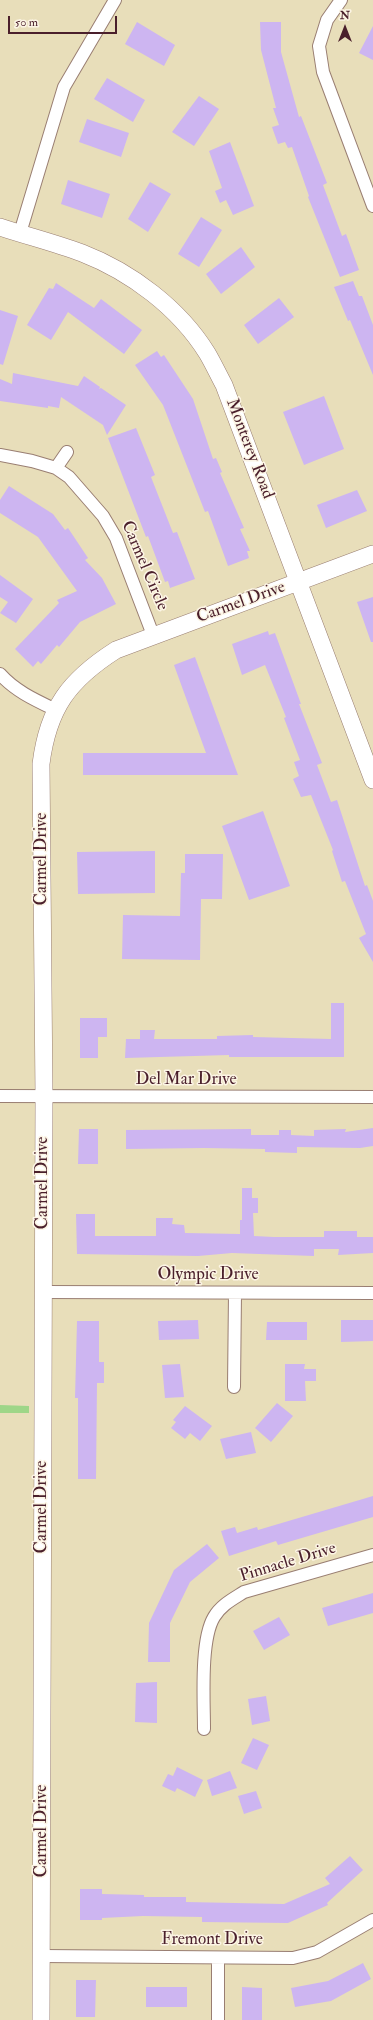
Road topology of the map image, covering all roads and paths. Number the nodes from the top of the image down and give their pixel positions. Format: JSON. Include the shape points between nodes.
{"nodes":[{"id":1,"x":115,"y":0,"type":"edge"},
{"id":2,"x":341,"y":0,"type":"edge"},
{"id":3,"x":373,"y":206,"type":"edge"},
{"id":4,"x":0,"y":227,"type":"edge"},
{"id":5,"x":20,"y":233,"type":"junction"},
{"id":6,"x":67,"y":452,"type":"dead end"},
{"id":7,"x":0,"y":455,"type":"edge"},
{"id":8,"x":56,"y":468,"type":"junction"},
{"id":9,"x":373,"y":554,"type":"edge"},
{"id":10,"x":300,"y":582,"type":"junction"},
{"id":11,"x":154,"y":635,"type":"junction"},
{"id":12,"x":0,"y":674,"type":"edge"},
{"id":13,"x":56,"y":710,"type":"junction"},
{"id":14,"x":373,"y":780,"type":"edge"},
{"id":15,"x":0,"y":1096,"type":"edge"},
{"id":16,"x":44,"y":1097,"type":"junction"},
{"id":17,"x":373,"y":1097,"type":"edge"},
{"id":18,"x":43,"y":1292,"type":"junction"},
{"id":19,"x":235,"y":1293,"type":"junction"},
{"id":20,"x":373,"y":1293,"type":"edge"},
{"id":21,"x":234,"y":1387,"type":"dead end"},
{"id":22,"x":373,"y":1555,"type":"edge"},
{"id":23,"x":204,"y":1730,"type":"dead end"},
{"id":24,"x":373,"y":1920,"type":"edge"},
{"id":25,"x":42,"y":1956,"type":"junction"},
{"id":26,"x":218,"y":1958,"type":"junction"},
{"id":27,"x":41,"y":2020,"type":"edge"},
{"id":28,"x":218,"y":2020,"type":"edge"}],
"edges":[{"from":1,"to":5,"type":"street","via":[[64,87]]},
{"from":2,"to":3,"type":"street","via":[[327,20],[319,46],[323,72]]},
{"from":4,"to":5,"type":"street","name":"Monterey Road"},
{"from":5,"to":10,"type":"street","name":"Monterey Road","via":[[82,253],[123,273],[162,301],[185,325],[206,352],[224,385]]},
{"from":6,"to":8,"type":"street"},
{"from":7,"to":8,"type":"street","name":"Carmel Circle"},
{"from":8,"to":11,"type":"street","name":"Carmel Circle","via":[[68,477],[103,516],[116,538]]},
{"from":9,"to":10,"type":"street","name":"Carmel Drive"},
{"from":10,"to":11,"type":"street","name":"Carmel Drive"},
{"from":10,"to":14,"type":"street","name":"Monterey Road"},
{"from":11,"to":13,"type":"street","name":"Carmel Drive","via":[[116,650],[93,665],[72,684]]},
{"from":12,"to":13,"type":"street","via":[[14,687]]},
{"from":13,"to":16,"type":"street","name":"Carmel Drive","via":[[44,744],[41,764]]},
{"from":15,"to":16,"type":"street","name":"Del Mar Drive"},
{"from":16,"to":17,"type":"street","name":"Del Mar Drive"},
{"from":16,"to":18,"type":"street","name":"Carmel Drive"},
{"from":18,"to":19,"type":"street","name":"Olympic Drive"},
{"from":18,"to":25,"type":"street","name":"Carmel Drive"},
{"from":19,"to":20,"type":"street","name":"Olympic Drive"},
{"from":19,"to":21,"type":"street"},
{"from":22,"to":23,"type":"street","name":"Pinnacle Drive","via":[[244,1592],[226,1603],[213,1617],[206,1639]]},
{"from":24,"to":26,"type":"street","name":"Fremont Drive","via":[[317,1952],[293,1958]]},
{"from":25,"to":26,"type":"street","name":"Fremont Drive"},
{"from":25,"to":27,"type":"street","name":"Carmel Drive"},
{"from":26,"to":28,"type":"street"}]}
